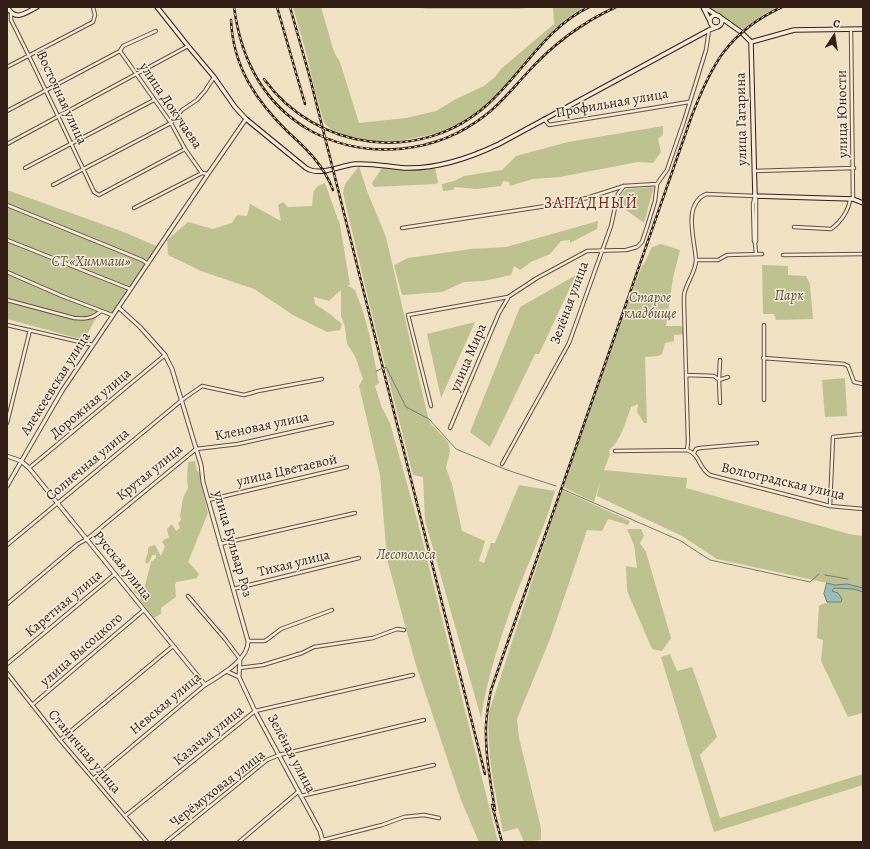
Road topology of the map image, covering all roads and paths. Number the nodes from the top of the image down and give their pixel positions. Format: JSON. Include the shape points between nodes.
{"nodes":[{"id":1,"x":7,"y":7,"type":"edge"},
{"id":2,"x":37,"y":7,"type":"edge"},
{"id":3,"x":93,"y":7,"type":"edge"},
{"id":4,"x":157,"y":7,"type":"edge"},
{"id":5,"x":703,"y":7,"type":"edge"},
{"id":6,"x":11,"y":14,"type":"junction"},
{"id":7,"x":719,"y":17,"type":"junction"},
{"id":8,"x":710,"y":23,"type":"junction"},
{"id":9,"x":729,"y":24,"type":"junction"},
{"id":10,"x":717,"y":27,"type":"junction"},
{"id":11,"x":851,"y":29,"type":"junction"},
{"id":12,"x":863,"y":29,"type":"edge"},
{"id":13,"x":709,"y":30,"type":"junction"},
{"id":14,"x":156,"y":31,"type":"dead end"},
{"id":15,"x":751,"y":42,"type":"junction"},
{"id":16,"x":188,"y":46,"type":"junction"},
{"id":17,"x":120,"y":51,"type":"junction"},
{"id":18,"x":29,"y":56,"type":"junction"},
{"id":19,"x":7,"y":68,"type":"edge"},
{"id":20,"x":137,"y":74,"type":"junction"},
{"id":21,"x":214,"y":77,"type":"junction"},
{"id":22,"x":45,"y":90,"type":"junction"},
{"id":23,"x":154,"y":100,"type":"junction"},
{"id":24,"x":690,"y":102,"type":"junction"},
{"id":25,"x":7,"y":111,"type":"edge"},
{"id":26,"x":58,"y":117,"type":"junction"},
{"id":27,"x":246,"y":119,"type":"junction"},
{"id":28,"x":544,"y":119,"type":"junction"},
{"id":29,"x":171,"y":123,"type":"junction"},
{"id":30,"x":7,"y":144,"type":"edge"},
{"id":31,"x":70,"y":144,"type":"junction"},
{"id":32,"x":185,"y":149,"type":"junction"},
{"id":33,"x":25,"y":168,"type":"dead end"},
{"id":34,"x":854,"y":168,"type":"junction"},
{"id":35,"x":83,"y":170,"type":"junction"},
{"id":36,"x":754,"y":171,"type":"junction"},
{"id":37,"x":202,"y":173,"type":"junction"},
{"id":38,"x":208,"y":174,"type":"junction"},
{"id":39,"x":657,"y":184,"type":"junction"},
{"id":40,"x":53,"y":185,"type":"dead end"},
{"id":41,"x":624,"y":186,"type":"junction"},
{"id":42,"x":755,"y":196,"type":"junction"},
{"id":43,"x":852,"y":199,"type":"junction"},
{"id":44,"x":863,"y":203,"type":"edge"},
{"id":45,"x":7,"y":205,"type":"edge"},
{"id":46,"x":134,"y":208,"type":"dead end"},
{"id":47,"x":794,"y":227,"type":"dead end"},
{"id":48,"x":402,"y":228,"type":"dead end"},
{"id":49,"x":7,"y":240,"type":"edge"},
{"id":50,"x":601,"y":251,"type":"junction"},
{"id":51,"x":756,"y":254,"type":"junction"},
{"id":52,"x":762,"y":254,"type":"dead end"},
{"id":53,"x":863,"y":254,"type":"edge"},
{"id":54,"x":783,"y":255,"type":"dead end"},
{"id":55,"x":696,"y":260,"type":"junction"},
{"id":56,"x":148,"y":264,"type":"junction"},
{"id":57,"x":7,"y":272,"type":"edge"},
{"id":58,"x":130,"y":289,"type":"junction"},
{"id":59,"x":508,"y":297,"type":"junction"},
{"id":60,"x":7,"y":300,"type":"edge"},
{"id":61,"x":118,"y":307,"type":"junction"},
{"id":62,"x":100,"y":311,"type":"junction"},
{"id":63,"x":112,"y":315,"type":"junction"},
{"id":64,"x":7,"y":325,"type":"edge"},
{"id":65,"x":764,"y":325,"type":"dead end"},
{"id":66,"x":30,"y":330,"type":"junction"},
{"id":67,"x":93,"y":345,"type":"junction"},
{"id":68,"x":165,"y":355,"type":"junction"},
{"id":69,"x":763,"y":358,"type":"junction"},
{"id":70,"x":720,"y":360,"type":"dead end"},
{"id":71,"x":686,"y":375,"type":"junction"},
{"id":72,"x":728,"y":377,"type":"dead end"},
{"id":73,"x":322,"y":379,"type":"dead end"},
{"id":74,"x":719,"y":380,"type":"junction"},
{"id":75,"x":863,"y":384,"type":"edge"},
{"id":76,"x":182,"y":400,"type":"junction"},
{"id":77,"x":764,"y":400,"type":"dead end"},
{"id":78,"x":720,"y":403,"type":"dead end"},
{"id":79,"x":431,"y":406,"type":"dead end"},
{"id":80,"x":332,"y":422,"type":"dead end"},
{"id":81,"x":7,"y":423,"type":"edge"},
{"id":82,"x":450,"y":428,"type":"dead end"},
{"id":83,"x":863,"y":434,"type":"edge"},
{"id":84,"x":758,"y":443,"type":"dead end"},
{"id":85,"x":196,"y":449,"type":"junction"},
{"id":86,"x":687,"y":450,"type":"junction"},
{"id":87,"x":614,"y":451,"type":"dead end"},
{"id":88,"x":694,"y":453,"type":"junction"},
{"id":89,"x":7,"y":456,"type":"edge"},
{"id":90,"x":21,"y":461,"type":"junction"},
{"id":91,"x":502,"y":464,"type":"dead end"},
{"id":92,"x":347,"y":467,"type":"dead end"},
{"id":93,"x":29,"y":468,"type":"junction"},
{"id":94,"x":7,"y":486,"type":"edge"},
{"id":95,"x":208,"y":500,"type":"junction"},
{"id":96,"x":58,"y":504,"type":"junction"},
{"id":97,"x":830,"y":506,"type":"junction"},
{"id":98,"x":863,"y":509,"type":"edge"},
{"id":99,"x":355,"y":513,"type":"dead end"},
{"id":100,"x":87,"y":539,"type":"junction"},
{"id":101,"x":220,"y":544,"type":"junction"},
{"id":102,"x":7,"y":545,"type":"edge"},
{"id":103,"x":359,"y":558,"type":"dead end"},
{"id":104,"x":115,"y":574,"type":"junction"},
{"id":105,"x":233,"y":589,"type":"junction"},
{"id":106,"x":188,"y":596,"type":"dead end"},
{"id":107,"x":7,"y":604,"type":"edge"},
{"id":108,"x":144,"y":610,"type":"junction"},
{"id":109,"x":332,"y":610,"type":"dead end"},
{"id":110,"x":404,"y":630,"type":"dead end"},
{"id":111,"x":248,"y":643,"type":"junction"},
{"id":112,"x":173,"y":646,"type":"junction"},
{"id":113,"x":240,"y":659,"type":"junction"},
{"id":114,"x":7,"y":664,"type":"edge"},
{"id":115,"x":239,"y":668,"type":"junction"},
{"id":116,"x":226,"y":671,"type":"junction"},
{"id":117,"x":7,"y":673,"type":"edge"},
{"id":118,"x":413,"y":675,"type":"dead end"},
{"id":119,"x":239,"y":677,"type":"junction"},
{"id":120,"x":205,"y":685,"type":"junction"},
{"id":121,"x":32,"y":705,"type":"junction"},
{"id":122,"x":255,"y":711,"type":"junction"},
{"id":123,"x":424,"y":720,"type":"dead end"},
{"id":124,"x":60,"y":740,"type":"junction"},
{"id":125,"x":279,"y":755,"type":"junction"},
{"id":126,"x":434,"y":765,"type":"dead end"},
{"id":127,"x":93,"y":779,"type":"junction"},
{"id":128,"x":299,"y":791,"type":"junction"},
{"id":129,"x":301,"y":796,"type":"junction"},
{"id":130,"x":124,"y":816,"type":"junction"},
{"id":131,"x":439,"y":818,"type":"dead end"},
{"id":132,"x":322,"y":841,"type":"edge"},
{"id":133,"x":146,"y":842,"type":"edge"},
{"id":134,"x":166,"y":842,"type":"edge"},
{"id":135,"x":239,"y":842,"type":"edge"}],
"edges":[{"from":1,"to":6,"type":"main road","name":"Восточная улица"},
{"from":2,"to":6,"type":"main road","via":[[20,15]]},
{"from":3,"to":18,"type":"street","via":[[93,22]]},
{"from":4,"to":16,"type":"main road"},
{"from":5,"to":7,"type":"main road"},
{"from":5,"to":8,"type":"main road"},
{"from":6,"to":18,"type":"street","name":"Восточная улица","via":[[11,20]]},
{"from":7,"to":8,"type":"main road","via":[[713,16]]},
{"from":7,"to":9,"type":"main road"},
{"from":7,"to":10,"type":"main road","via":[[722,22]]},
{"from":8,"to":10,"type":"main road"},
{"from":8,"to":13,"type":"main road"},
{"from":9,"to":10,"type":"main road"},
{"from":9,"to":15,"type":"main road"},
{"from":10,"to":13,"type":"main road"},
{"from":11,"to":12,"type":"main road"},
{"from":11,"to":15,"type":"main road","via":[[794,30]]},
{"from":11,"to":34,"type":"street","name":"улица Юности"},
{"from":13,"to":24,"type":"street","name":"Профильная улица","via":[[706,50]]},
{"from":13,"to":28,"type":"main road"},
{"from":14,"to":17,"type":"street","via":[[123,46]]},
{"from":15,"to":36,"type":"main road","name":"улица Гагарина"},
{"from":16,"to":20,"type":"street"},
{"from":16,"to":21,"type":"main road"},
{"from":17,"to":20,"type":"street","name":"улица Докучаева"},
{"from":17,"to":22,"type":"street"},
{"from":18,"to":19,"type":"street"},
{"from":18,"to":22,"type":"street","name":"Восточная улица"},
{"from":20,"to":23,"type":"street","name":"улица Докучаева"},
{"from":20,"to":26,"type":"street"},
{"from":21,"to":27,"type":"main road"},
{"from":21,"to":29,"type":"street","via":[[197,100],[182,110]]},
{"from":22,"to":25,"type":"street"},
{"from":22,"to":26,"type":"street","name":"Восточная улица"},
{"from":23,"to":29,"type":"street","name":"улица Докучаева"},
{"from":23,"to":31,"type":"street"},
{"from":24,"to":28,"type":"street","name":"Профильная улица","via":[[549,125]]},
{"from":24,"to":39,"type":"street","name":"Профильная улица","via":[[667,170]]},
{"from":26,"to":30,"type":"street"},
{"from":26,"to":31,"type":"street","name":"Восточная улица"},
{"from":27,"to":28,"type":"main road","name":"Профильная улица","via":[[310,170],[316,172],[351,164],[407,168],[455,162],[500,144]]},
{"from":27,"to":38,"type":"street","name":"Алексеевская улица"},
{"from":29,"to":32,"type":"street","name":"улица Докучаева"},
{"from":29,"to":35,"type":"street"},
{"from":31,"to":33,"type":"street"},
{"from":31,"to":35,"type":"street","name":"Восточная улица"},
{"from":32,"to":35,"type":"street","name":"Восточная улица","via":[[99,195],[94,192]]},
{"from":32,"to":37,"type":"street","name":"улица Докучаева"},
{"from":34,"to":36,"type":"street"},
{"from":34,"to":43,"type":"street","name":"улица Юности"},
{"from":35,"to":40,"type":"street"},
{"from":36,"to":42,"type":"main road","name":"улица Гагарина"},
{"from":37,"to":38,"type":"street"},
{"from":37,"to":46,"type":"street"},
{"from":38,"to":56,"type":"street","name":"Алексеевская улица"},
{"from":39,"to":41,"type":"street"},
{"from":39,"to":50,"type":"street","name":"Профильная улица","via":[[655,201],[642,242],[637,247],[626,250]]},
{"from":41,"to":48,"type":"street","via":[[586,198],[546,206]]},
{"from":41,"to":50,"type":"street","name":"Зелёная улица","via":[[618,194],[611,226]]},
{"from":42,"to":43,"type":"main road"},
{"from":42,"to":51,"type":"street","name":"улица Гагарина"},
{"from":42,"to":55,"type":"street","via":[[706,194],[698,200],[691,226]]},
{"from":43,"to":44,"type":"main road"},
{"from":43,"to":47,"type":"street","via":[[847,211],[831,229]]},
{"from":45,"to":56,"type":"street"},
{"from":49,"to":58,"type":"street"},
{"from":50,"to":59,"type":"street","via":[[587,251]]},
{"from":50,"to":91,"type":"street","name":"Зелёная улица","via":[[569,343]]},
{"from":51,"to":52,"type":"street"},
{"from":51,"to":55,"type":"street","via":[[726,255],[718,260]]},
{"from":53,"to":54,"type":"street"},
{"from":55,"to":71,"type":"street","via":[[684,295]]},
{"from":56,"to":58,"type":"street","name":"Алексеевская улица"},
{"from":57,"to":62,"type":"street"},
{"from":58,"to":61,"type":"street","name":"Алексеевская улица"},
{"from":59,"to":79,"type":"street","via":[[408,314]]},
{"from":59,"to":82,"type":"street","name":"улица Мира"},
{"from":60,"to":62,"type":"street","via":[[74,318],[85,319]]},
{"from":61,"to":63,"type":"street","name":"Алексеевская улица"},
{"from":61,"to":68,"type":"street","name":"Крутая улица"},
{"from":62,"to":63,"type":"street"},
{"from":63,"to":67,"type":"street","name":"Алексеевская улица"},
{"from":64,"to":66,"type":"street"},
{"from":65,"to":69,"type":"street"},
{"from":66,"to":67,"type":"street"},
{"from":66,"to":81,"type":"street"},
{"from":67,"to":90,"type":"street","name":"Алексеевская улица","via":[[62,391]]},
{"from":68,"to":76,"type":"street","name":"Крутая улица"},
{"from":68,"to":93,"type":"street","name":"Дорожная улица"},
{"from":69,"to":75,"type":"street","via":[[844,364],[848,366],[854,382]]},
{"from":69,"to":77,"type":"street"},
{"from":70,"to":74,"type":"street"},
{"from":71,"to":74,"type":"street","via":[[714,376]]},
{"from":71,"to":86,"type":"street"},
{"from":72,"to":74,"type":"street"},
{"from":73,"to":76,"type":"street","name":"Солнечная улица","via":[[258,390],[244,395],[202,386]]},
{"from":74,"to":78,"type":"street"},
{"from":76,"to":85,"type":"street","name":"Крутая улица"},
{"from":76,"to":96,"type":"street","name":"Солнечная улица"},
{"from":80,"to":85,"type":"street","name":"Кленовая улица","via":[[238,444]]},
{"from":83,"to":97,"type":"street","via":[[833,437]]},
{"from":84,"to":88,"type":"street","via":[[700,448]]},
{"from":85,"to":95,"type":"street","name":"улица Бульвар Роз","via":[[202,465]]},
{"from":85,"to":100,"type":"street","name":"Крутая улица"},
{"from":86,"to":87,"type":"street"},
{"from":86,"to":88,"type":"street"},
{"from":88,"to":97,"type":"street","name":"Волгоградская улица","via":[[703,469],[710,475]]},
{"from":89,"to":90,"type":"street"},
{"from":90,"to":93,"type":"street","name":"Русская улица"},
{"from":90,"to":94,"type":"street","name":"Алексеевская улица"},
{"from":92,"to":95,"type":"street","name":"улица Цветаевой"},
{"from":93,"to":96,"type":"street","name":"Русская улица"},
{"from":95,"to":101,"type":"street","name":"улица Бульвар Роз"},
{"from":96,"to":100,"type":"street","name":"Русская улица"},
{"from":96,"to":102,"type":"street","name":"Солнечная улица"},
{"from":97,"to":98,"type":"street","name":"Волгоградская улица"},
{"from":99,"to":101,"type":"street"},
{"from":100,"to":104,"type":"street","name":"Русская улица"},
{"from":100,"to":107,"type":"street","name":"Крутая улица"},
{"from":101,"to":105,"type":"street","name":"улица Бульвар Роз"},
{"from":103,"to":105,"type":"street","name":"Тихая улица"},
{"from":104,"to":108,"type":"street","name":"Русская улица"},
{"from":104,"to":114,"type":"street","name":"Каретная улица"},
{"from":105,"to":111,"type":"street","name":"улица Бульвар Роз"},
{"from":106,"to":113,"type":"street"},
{"from":108,"to":112,"type":"street","name":"Русская улица"},
{"from":108,"to":121,"type":"street","name":"улица Высоцкого"},
{"from":109,"to":111,"type":"street","via":[[281,629],[265,641]]},
{"from":110,"to":115,"type":"street","via":[[397,629],[373,638],[314,647],[263,665]]},
{"from":111,"to":113,"type":"street","name":"Невская улица"},
{"from":112,"to":120,"type":"street","name":"Русская улица"},
{"from":112,"to":124,"type":"street"},
{"from":113,"to":115,"type":"street","name":"Зелёная улица"},
{"from":113,"to":116,"type":"street","name":"Невская улица"},
{"from":115,"to":119,"type":"street","name":"Зелёная улица"},
{"from":116,"to":119,"type":"street"},
{"from":116,"to":120,"type":"street","name":"Невская улица"},
{"from":117,"to":121,"type":"street","name":"Станичная улица"},
{"from":118,"to":122,"type":"street","name":"Казачья улица"},
{"from":119,"to":122,"type":"street","name":"Зелёная улица"},
{"from":120,"to":127,"type":"street","name":"Невская улица"},
{"from":121,"to":124,"type":"street","name":"Станичная улица"},
{"from":122,"to":125,"type":"street","name":"Зелёная улица"},
{"from":122,"to":130,"type":"street","name":"Казачья улица"},
{"from":123,"to":125,"type":"street","name":"Черёмуховая улица"},
{"from":124,"to":127,"type":"street","name":"Станичная улица"},
{"from":125,"to":128,"type":"street","name":"Зелёная улица"},
{"from":125,"to":134,"type":"street","name":"Черёмуховая улица","via":[[266,760]]},
{"from":126,"to":129,"type":"street"},
{"from":127,"to":130,"type":"street","name":"Станичная улица"},
{"from":128,"to":129,"type":"street","name":"Зелёная улица"},
{"from":128,"to":135,"type":"street"},
{"from":129,"to":132,"type":"street","name":"Зелёная улица","via":[[320,831]]},
{"from":130,"to":133,"type":"street","name":"Станичная улица"},
{"from":131,"to":132,"type":"street","via":[[404,817]]}]}
